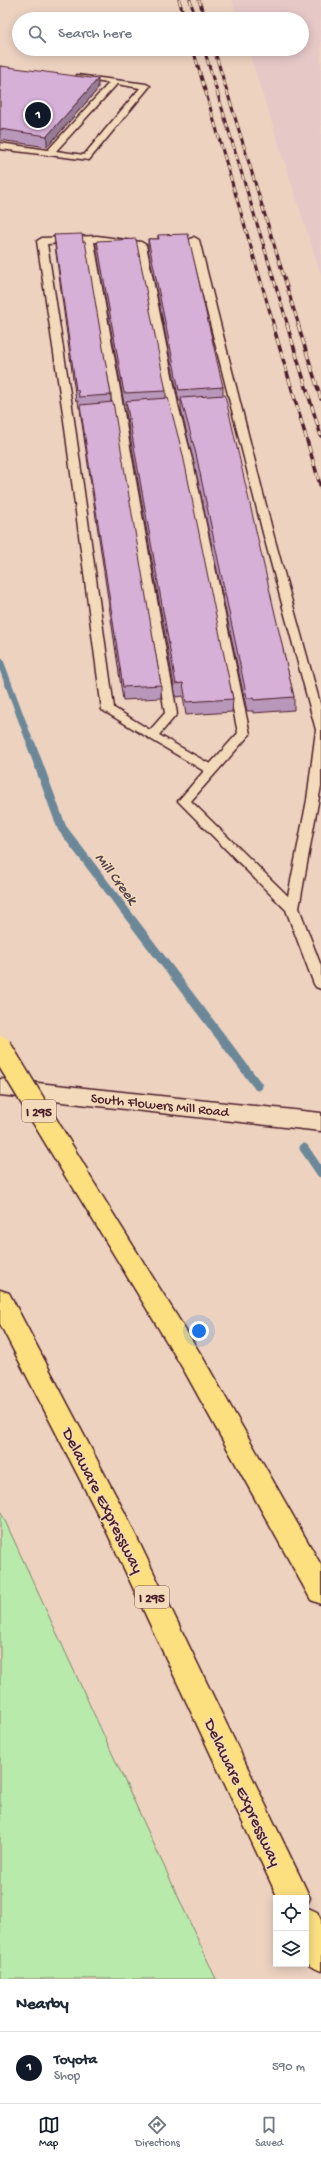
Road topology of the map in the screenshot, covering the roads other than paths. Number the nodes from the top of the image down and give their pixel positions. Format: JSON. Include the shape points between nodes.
{"nodes":[{"id":1,"x":69,"y":76,"type":"edge"},
{"id":2,"x":115,"y":82,"type":"junction"},
{"id":3,"x":0,"y":146,"type":"edge"},
{"id":4,"x":50,"y":153,"type":"junction"},
{"id":5,"x":89,"y":239,"type":"junction"},
{"id":6,"x":194,"y":240,"type":"dead end"},
{"id":7,"x":123,"y":409,"type":"junction"},
{"id":8,"x":105,"y":410,"type":"edge"},
{"id":9,"x":321,"y":730,"type":"edge"},
{"id":10,"x":151,"y":736,"type":"junction"},
{"id":11,"x":212,"y":771,"type":"junction"},
{"id":12,"x":292,"y":908,"type":"junction"},
{"id":13,"x":321,"y":984,"type":"edge"},
{"id":14,"x":0,"y":1047,"type":"edge"},
{"id":15,"x":0,"y":1087,"type":"edge"},
{"id":16,"x":321,"y":1122,"type":"edge"},
{"id":17,"x":0,"y":1300,"type":"edge"},
{"id":18,"x":321,"y":1592,"type":"edge"},
{"id":19,"x":293,"y":1895,"type":"edge"},
{"id":20,"x":309,"y":1929,"type":"edge"},
{"id":21,"x":321,"y":1955,"type":"edge"}],
"edges":[{"from":1,"to":2,"type":"lane"},
{"from":2,"to":4,"type":"lane"},
{"from":2,"to":4,"type":"lane","via":[[146,86],[86,158]]},
{"from":3,"to":4,"type":"lane"},
{"from":5,"to":7,"type":"lane"},
{"from":5,"to":10,"type":"lane","via":[[42,241],[72,412],[108,710]]},
{"from":5,"to":11,"type":"lane","via":[[141,245],[244,734]]},
{"from":6,"to":9,"type":"lane","via":[[231,402]]},
{"from":7,"to":8,"type":"lane"},
{"from":7,"to":10,"type":"lane","via":[[171,714]]},
{"from":9,"to":12,"type":"lane","via":[[313,800]]},
{"from":10,"to":11,"type":"lane"},
{"from":11,"to":12,"type":"lane","via":[[184,801]]},
{"from":12,"to":13,"type":"lane"},
{"from":14,"to":18,"type":"highway","number":"I 295","bridge":true,"via":[[194,1365]]},
{"from":15,"to":16,"type":"main road","name":"South Flowers Mill Road"},
{"from":17,"to":19,"type":"highway","name":"Delaware Expressway","number":"I 295","via":[[134,1560]]},
{"from":20,"to":21,"type":"highway"}]}
